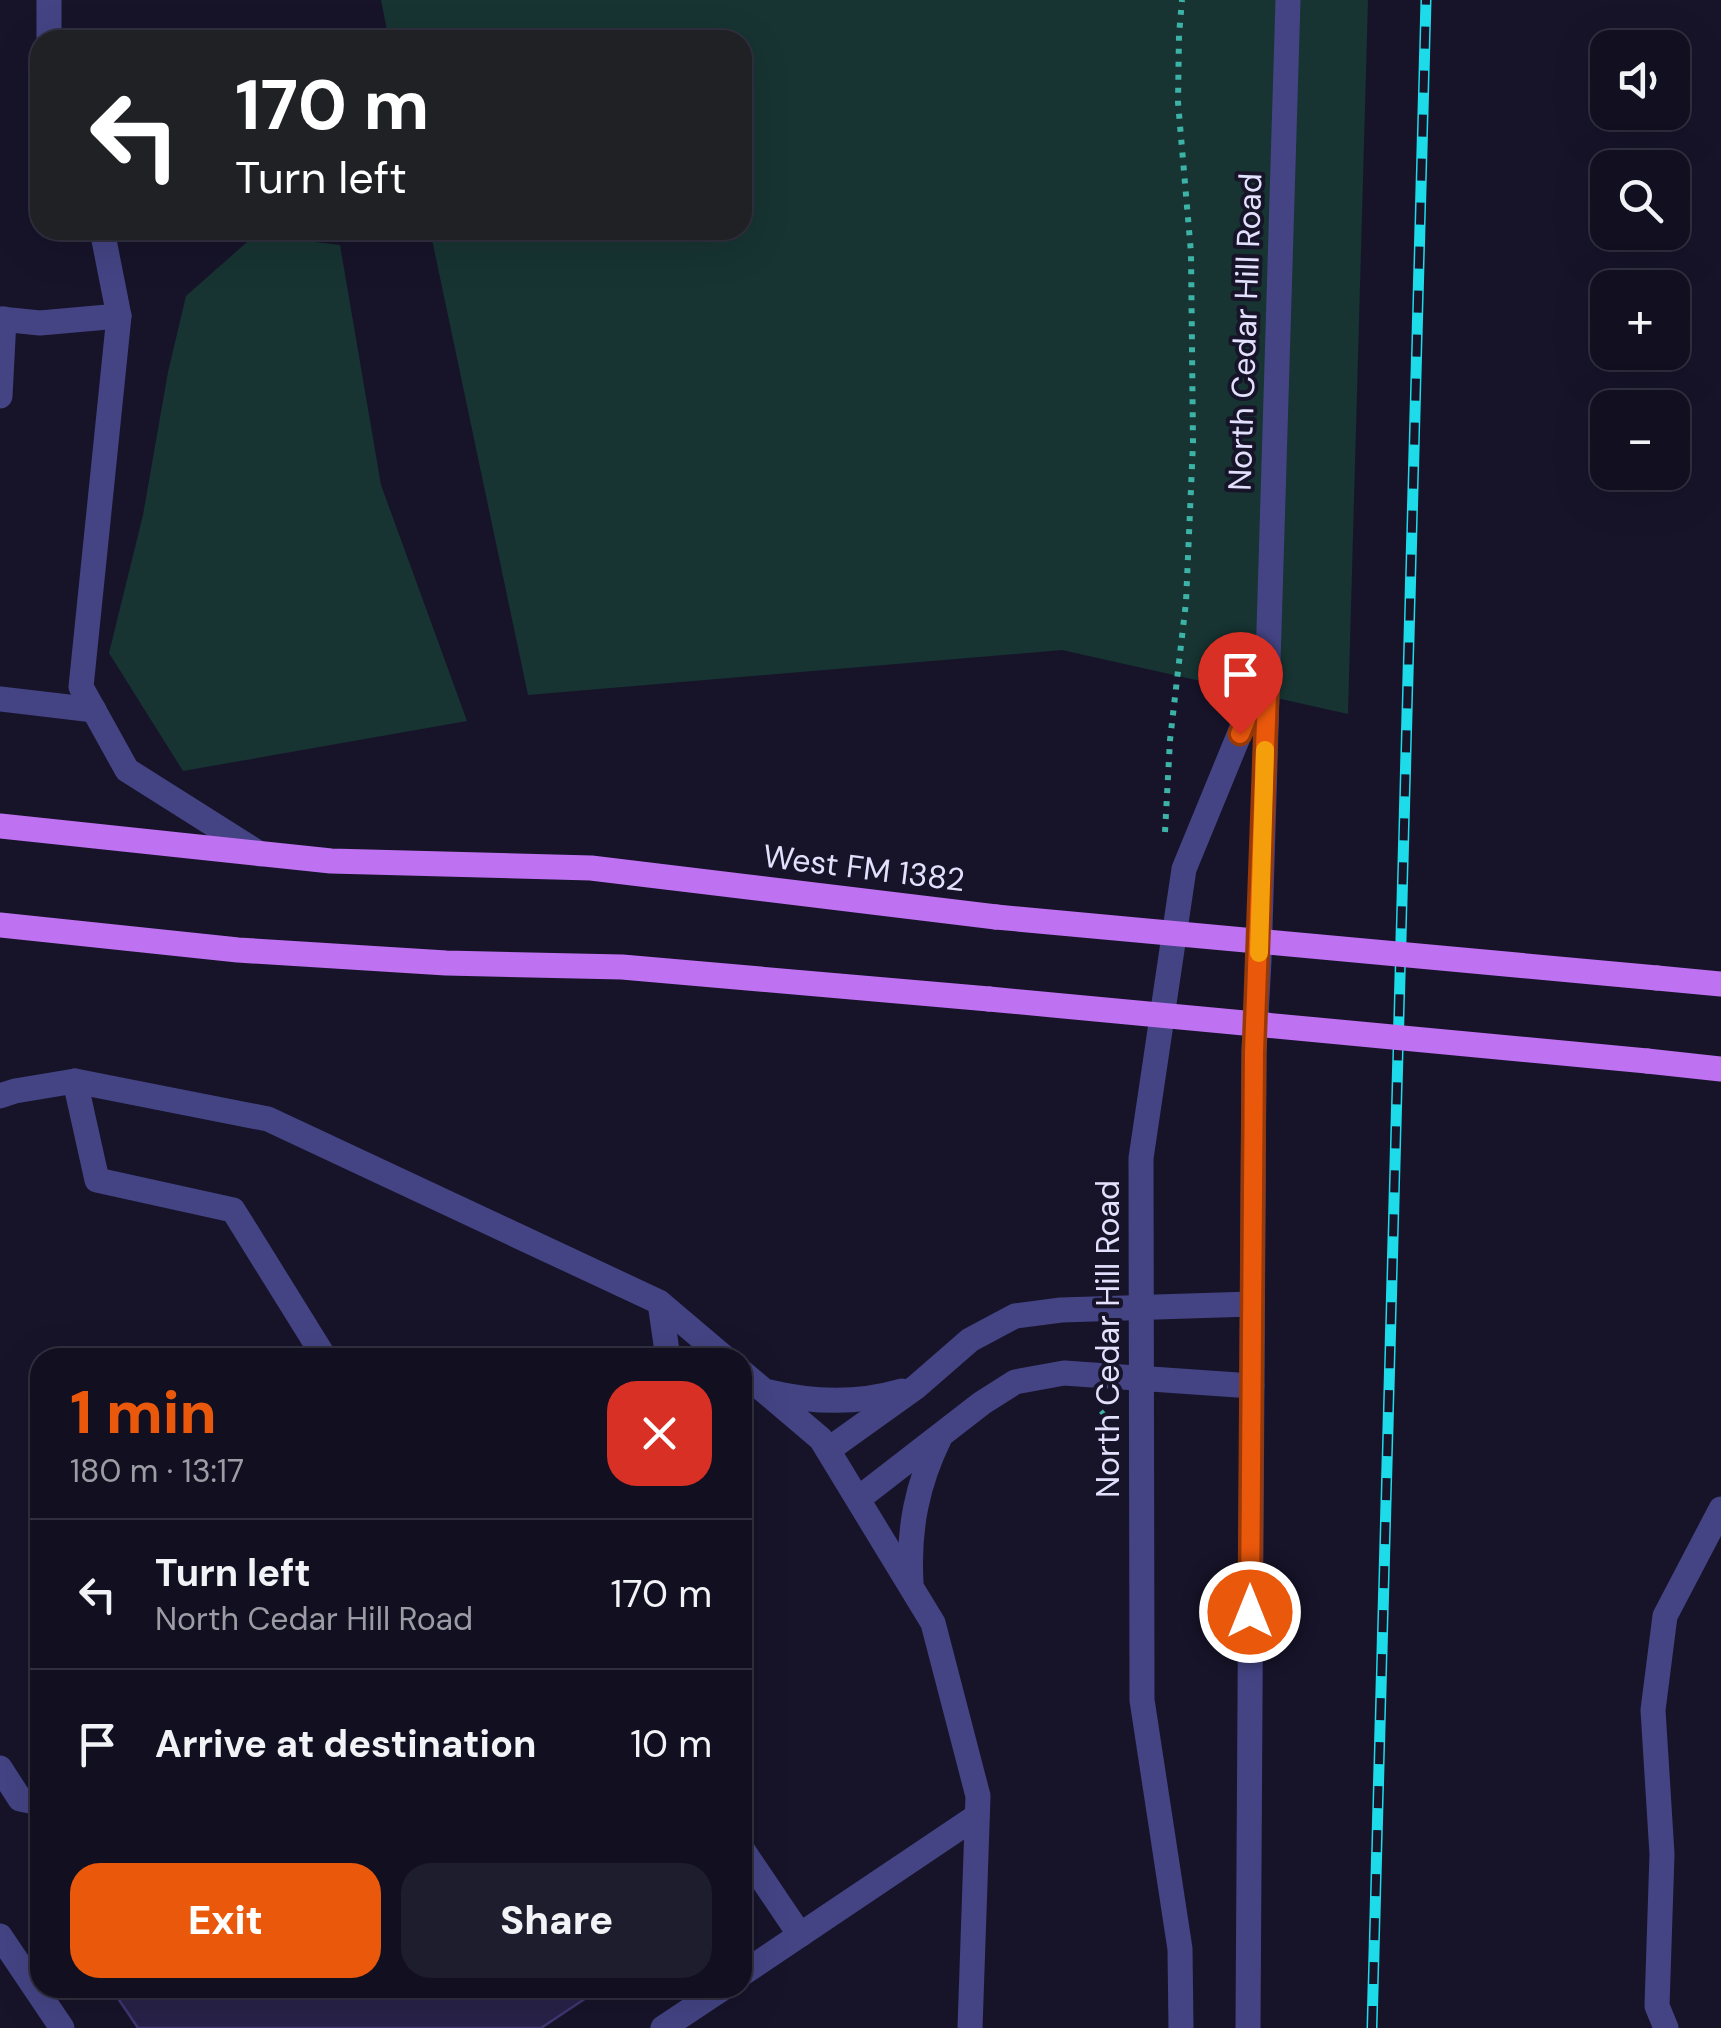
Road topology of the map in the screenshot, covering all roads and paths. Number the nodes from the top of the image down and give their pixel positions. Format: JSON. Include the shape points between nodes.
{"nodes":[{"id":1,"x":50,"y":0,"type":"edge"},
{"id":2,"x":1182,"y":0,"type":"edge"},
{"id":3,"x":1288,"y":0,"type":"edge"},
{"id":4,"x":48,"y":30,"type":"edge"},
{"id":5,"x":104,"y":240,"type":"edge"},
{"id":6,"x":119,"y":316,"type":"junction"},
{"id":7,"x":2,"y":319,"type":"edge"},
{"id":8,"x":0,"y":377,"type":"edge"},
{"id":9,"x":0,"y":396,"type":"edge"},
{"id":10,"x":1268,"y":666,"type":"junction"},
{"id":11,"x":0,"y":699,"type":"edge"},
{"id":12,"x":94,"y":710,"type":"junction"},
{"id":13,"x":0,"y":826,"type":"edge"},
{"id":14,"x":1162,"y":848,"type":"dead end"},
{"id":15,"x":260,"y":854,"type":"junction"},
{"id":16,"x":0,"y":925,"type":"edge"},
{"id":17,"x":1721,"y":984,"type":"edge"},
{"id":18,"x":1721,"y":1068,"type":"edge"},
{"id":19,"x":75,"y":1081,"type":"junction"},
{"id":20,"x":0,"y":1096,"type":"edge"},
{"id":21,"x":660,"y":1303,"type":"junction"},
{"id":22,"x":1252,"y":1304,"type":"junction"},
{"id":23,"x":1140,"y":1308,"type":"junction"},
{"id":24,"x":319,"y":1348,"type":"edge"},
{"id":25,"x":667,"y":1348,"type":"edge"},
{"id":26,"x":713,"y":1348,"type":"edge"},
{"id":27,"x":1140,"y":1378,"type":"junction"},
{"id":28,"x":752,"y":1380,"type":"edge"},
{"id":29,"x":916,"y":1386,"type":"junction"},
{"id":30,"x":1252,"y":1386,"type":"junction"},
{"id":31,"x":765,"y":1391,"type":"junction"},
{"id":32,"x":1109,"y":1408,"type":"dead end"},
{"id":33,"x":1101,"y":1415,"type":"dead end"},
{"id":34,"x":942,"y":1433,"type":"junction"},
{"id":35,"x":828,"y":1450,"type":"junction"},
{"id":36,"x":858,"y":1498,"type":"junction"},
{"id":37,"x":1721,"y":1509,"type":"edge"},
{"id":38,"x":911,"y":1587,"type":"junction"},
{"id":39,"x":0,"y":1768,"type":"edge"},
{"id":40,"x":30,"y":1801,"type":"edge"},
{"id":41,"x":978,"y":1816,"type":"junction"},
{"id":42,"x":752,"y":1864,"type":"edge"},
{"id":43,"x":800,"y":1935,"type":"junction"},
{"id":44,"x":0,"y":1936,"type":"edge"},
{"id":45,"x":752,"y":1967,"type":"edge"},
{"id":46,"x":30,"y":1981,"type":"edge"},
{"id":47,"x":42,"y":1998,"type":"edge"},
{"id":48,"x":708,"y":1998,"type":"edge"},
{"id":49,"x":62,"y":2028,"type":"edge"},
{"id":50,"x":663,"y":2028,"type":"edge"},
{"id":51,"x":970,"y":2028,"type":"edge"},
{"id":52,"x":1181,"y":2028,"type":"edge"},
{"id":53,"x":1248,"y":2028,"type":"edge"},
{"id":54,"x":1666,"y":2028,"type":"edge"}],
"edges":[{"from":1,"to":4,"type":"street"},
{"from":2,"to":14,"type":"path","via":[[1178,102],[1191,253],[1193,443],[1186,602]]},
{"from":3,"to":10,"type":"street","name":"North Cedar Hill Road"},
{"from":5,"to":6,"type":"street"},
{"from":6,"to":7,"type":"street"},
{"from":6,"to":12,"type":"street","via":[[81,687]]},
{"from":7,"to":8,"type":"street"},
{"from":8,"to":9,"type":"street"},
{"from":10,"to":22,"type":"street","name":"North Cedar Hill Road"},
{"from":10,"to":23,"type":"street","name":"North Cedar Hill Road","via":[[1184,870],[1141,1158]]},
{"from":11,"to":12,"type":"street"},
{"from":12,"to":15,"type":"street","via":[[127,770]]},
{"from":13,"to":15,"type":"main road","name":"West FM 1382"},
{"from":15,"to":17,"type":"main road","name":"West FM 1382","bridge":true,"via":[[591,868],[996,916]]},
{"from":16,"to":18,"type":"main road","bridge":true,"via":[[238,950],[622,968]]},
{"from":19,"to":20,"type":"street"},
{"from":19,"to":21,"type":"street","via":[[268,1118]]},
{"from":19,"to":24,"type":"street","via":[[97,1180],[234,1210]]},
{"from":21,"to":25,"type":"street"},
{"from":21,"to":26,"type":"street"},
{"from":22,"to":23,"type":"street"},
{"from":22,"to":30,"type":"street","name":"North Cedar Hill Road"},
{"from":23,"to":27,"type":"street","name":"North Cedar Hill Road"},
{"from":23,"to":29,"type":"street","via":[[1015,1316],[970,1340]]},
{"from":27,"to":30,"type":"street"},
{"from":27,"to":34,"type":"street","via":[[1064,1373],[1015,1382]]},
{"from":27,"to":52,"type":"street","name":"North Cedar Hill Road","via":[[1142,1700],[1180,1949]]},
{"from":28,"to":31,"type":"street"},
{"from":29,"to":31,"type":"street","via":[[847,1401]]},
{"from":29,"to":35,"type":"street"},
{"from":30,"to":53,"type":"street","name":"North Cedar Hill Road"},
{"from":31,"to":35,"type":"street"},
{"from":32,"to":33,"type":"path"},
{"from":34,"to":36,"type":"street"},
{"from":34,"to":38,"type":"street","via":[[916,1498]]},
{"from":35,"to":36,"type":"street"},
{"from":36,"to":38,"type":"street"},
{"from":37,"to":54,"type":"street","via":[[1665,1616],[1653,1710],[1662,1854],[1657,2006]]},
{"from":38,"to":41,"type":"street","via":[[933,1623]]},
{"from":39,"to":40,"type":"street","via":[[20,1799]]},
{"from":41,"to":43,"type":"street"},
{"from":41,"to":51,"type":"street"},
{"from":42,"to":43,"type":"street"},
{"from":43,"to":45,"type":"street"},
{"from":44,"to":46,"type":"street"},
{"from":47,"to":49,"type":"street"},
{"from":48,"to":50,"type":"street"}]}
